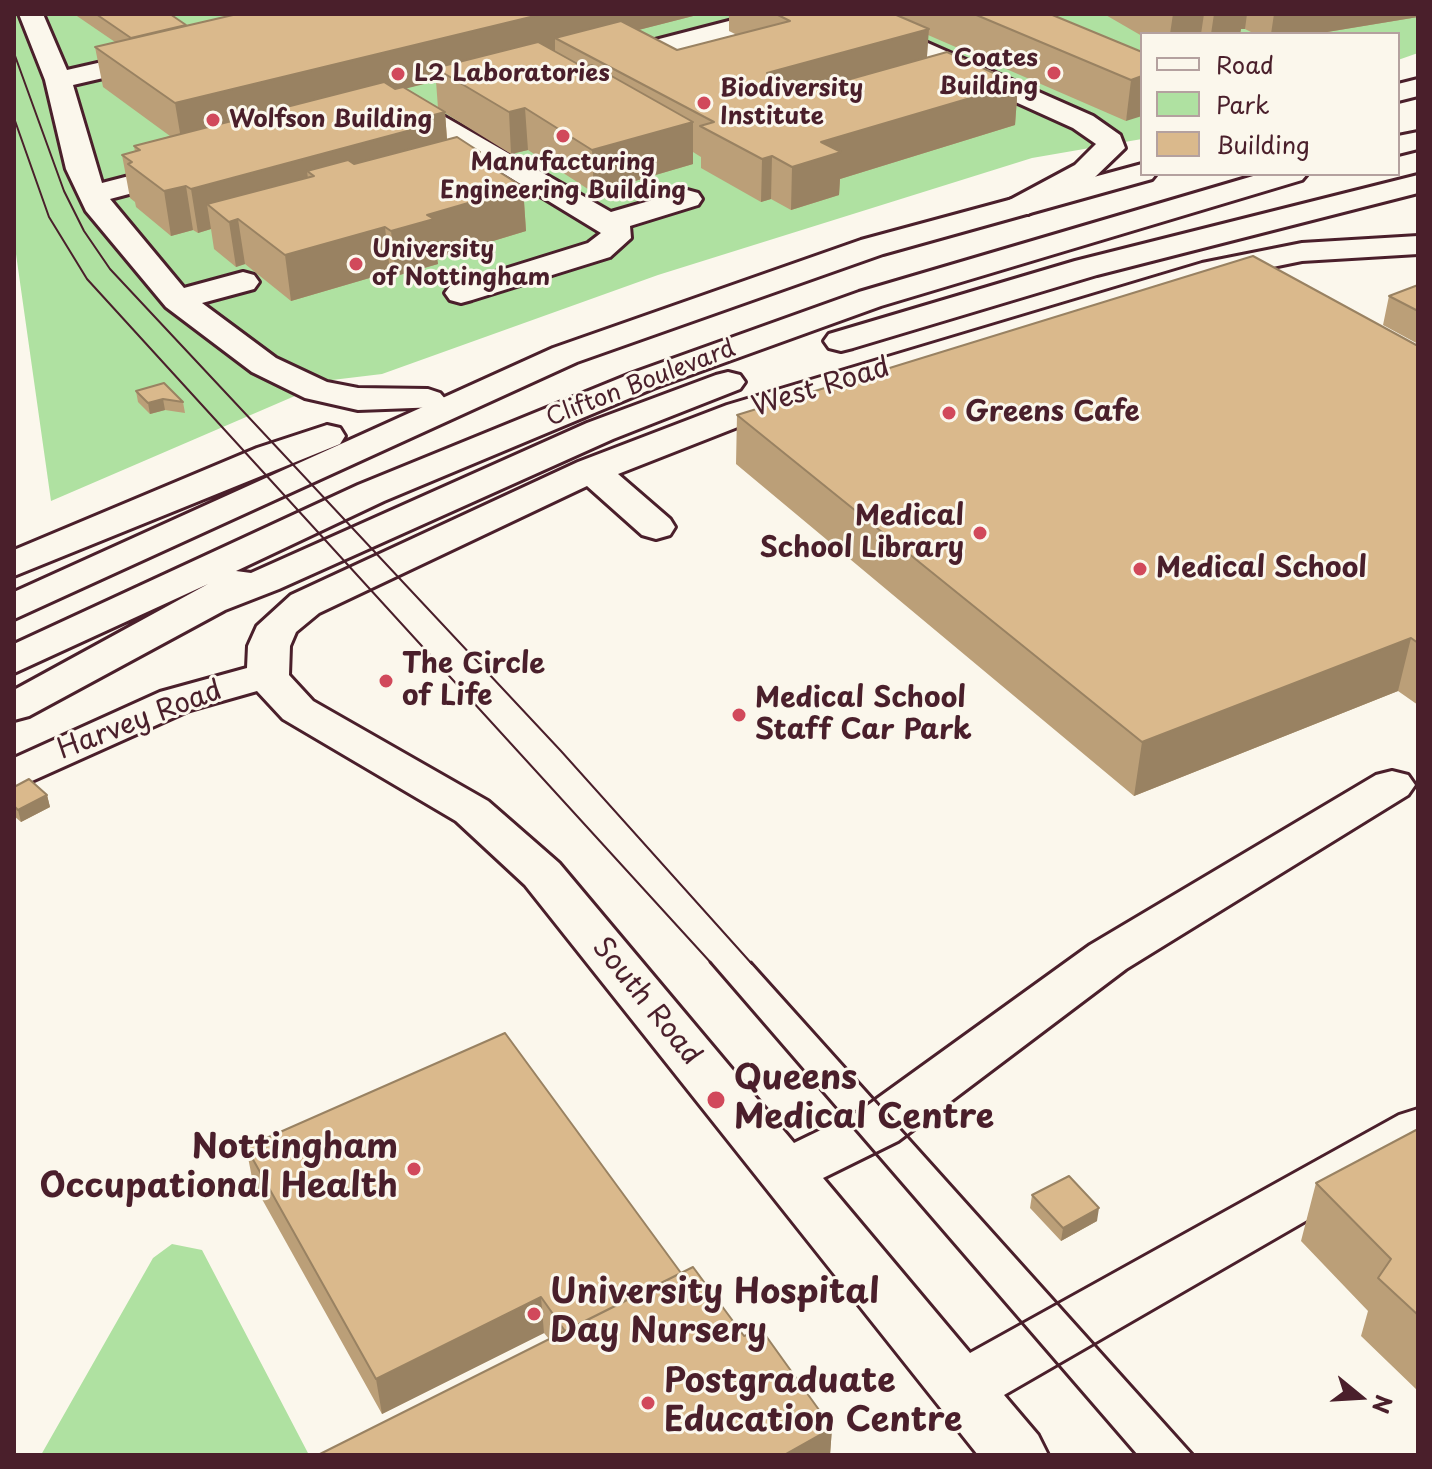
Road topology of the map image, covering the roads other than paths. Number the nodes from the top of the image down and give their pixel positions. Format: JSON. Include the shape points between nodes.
{"nodes":[{"id":1,"x":31,"y":14,"type":"edge"},
{"id":2,"x":785,"y":14,"type":"edge"},
{"id":3,"x":841,"y":14,"type":"edge"},
{"id":4,"x":189,"y":50,"type":"edge"},
{"id":5,"x":589,"y":60,"type":"edge"},
{"id":6,"x":985,"y":78,"type":"junction"},
{"id":7,"x":58,"y":80,"type":"junction"},
{"id":8,"x":946,"y":89,"type":"edge"},
{"id":9,"x":449,"y":102,"type":"edge"},
{"id":10,"x":1134,"y":129,"type":"edge"},
{"id":11,"x":1105,"y":135,"type":"junction"},
{"id":12,"x":217,"y":162,"type":"edge"},
{"id":13,"x":1140,"y":174,"type":"edge"},
{"id":14,"x":1284,"y":176,"type":"edge"},
{"id":15,"x":1307,"y":176,"type":"edge"},
{"id":16,"x":1418,"y":184,"type":"edge"},
{"id":17,"x":1243,"y":187,"type":"junction"},
{"id":18,"x":554,"y":191,"type":"junction"},
{"id":19,"x":95,"y":194,"type":"junction"},
{"id":20,"x":687,"y":199,"type":"dead end"},
{"id":21,"x":510,"y":203,"type":"edge"},
{"id":22,"x":1017,"y":208,"type":"junction"},
{"id":23,"x":607,"y":223,"type":"junction"},
{"id":24,"x":1418,"y":245,"type":"edge"},
{"id":25,"x":1213,"y":270,"type":"junction"},
{"id":26,"x":243,"y":282,"type":"edge"},
{"id":27,"x":461,"y":293,"type":"dead end"},
{"id":28,"x":1254,"y":296,"type":"edge"},
{"id":29,"x":177,"y":300,"type":"junction"},
{"id":30,"x":565,"y":355,"type":"junction"},
{"id":31,"x":428,"y":400,"type":"junction"},
{"id":32,"x":457,"y":458,"type":"junction"},
{"id":33,"x":591,"y":470,"type":"junction"},
{"id":34,"x":656,"y":527,"type":"dead end"},
{"id":35,"x":14,"y":564,"type":"edge"},
{"id":36,"x":211,"y":601,"type":"junction"},
{"id":37,"x":14,"y":607,"type":"edge"},
{"id":38,"x":14,"y":660,"type":"edge"},
{"id":39,"x":268,"y":660,"type":"junction"},
{"id":40,"x":14,"y":707,"type":"edge"},
{"id":41,"x":14,"y":775,"type":"edge"},
{"id":42,"x":1392,"y":785,"type":"dead end"},
{"id":43,"x":1418,"y":1130,"type":"edge"},
{"id":44,"x":786,"y":1172,"type":"junction"},
{"id":45,"x":962,"y":1388,"type":"junction"},
{"id":46,"x":1016,"y":1455,"type":"edge"}],
"edges":[{"from":1,"to":7,"type":"main road"},
{"from":2,"to":5,"type":"main road"},
{"from":3,"to":6,"type":"main road"},
{"from":4,"to":7,"type":"main road"},
{"from":6,"to":8,"type":"main road"},
{"from":6,"to":11,"type":"main road"},
{"from":7,"to":19,"type":"main road","via":[[81,169]]},
{"from":9,"to":18,"type":"main road","via":[[404,114]]},
{"from":10,"to":11,"type":"main road"},
{"from":11,"to":22,"type":"main road","via":[[1111,148],[1093,165]]},
{"from":12,"to":19,"type":"main road"},
{"from":13,"to":22,"type":"main road","name":"Clifton Boulevard"},
{"from":14,"to":17,"type":"main road","name":"Clifton Boulevard"},
{"from":15,"to":17,"type":"main road"},
{"from":16,"to":36,"type":"main road","via":[[1086,268],[869,332],[600,431]]},
{"from":17,"to":32,"type":"main road","name":"Clifton Boulevard","via":[[870,299],[642,381]]},
{"from":18,"to":21,"type":"main road"},
{"from":18,"to":23,"type":"main road"},
{"from":19,"to":29,"type":"main road","via":[[110,223]]},
{"from":20,"to":23,"type":"main road"},
{"from":22,"to":30,"type":"main road","name":"Clifton Boulevard","via":[[872,247]]},
{"from":23,"to":27,"type":"main road","via":[[618,234],[599,250]]},
{"from":24,"to":25,"type":"main road","name":"West Road","via":[[1302,252]]},
{"from":25,"to":28,"type":"main road"},
{"from":25,"to":33,"type":"main road","name":"West Road","via":[[740,413]]},
{"from":26,"to":29,"type":"main road"},
{"from":29,"to":31,"type":"main road","via":[[264,365],[305,386],[358,399]]},
{"from":30,"to":31,"type":"main road"},
{"from":30,"to":37,"type":"main road","name":"Clifton Boulevard"},
{"from":31,"to":35,"type":"main road","via":[[270,456]]},
{"from":32,"to":36,"type":"main road"},
{"from":32,"to":38,"type":"main road","name":"Clifton Boulevard"},
{"from":33,"to":34,"type":"main road"},
{"from":33,"to":39,"type":"main road","name":"West Road","via":[[305,604],[278,626]]},
{"from":36,"to":40,"type":"main road"},
{"from":39,"to":41,"type":"main road","name":"Harvey Road"},
{"from":39,"to":44,"type":"main road","name":"South Road","via":[[281,695],[298,710],[472,811],[515,847]]},
{"from":42,"to":44,"type":"main road","via":[[1108,957],[879,1126]]},
{"from":43,"to":45,"type":"main road"},
{"from":44,"to":45,"type":"main road","name":"South Road"},
{"from":45,"to":46,"type":"main road","name":"South Road"}]}
